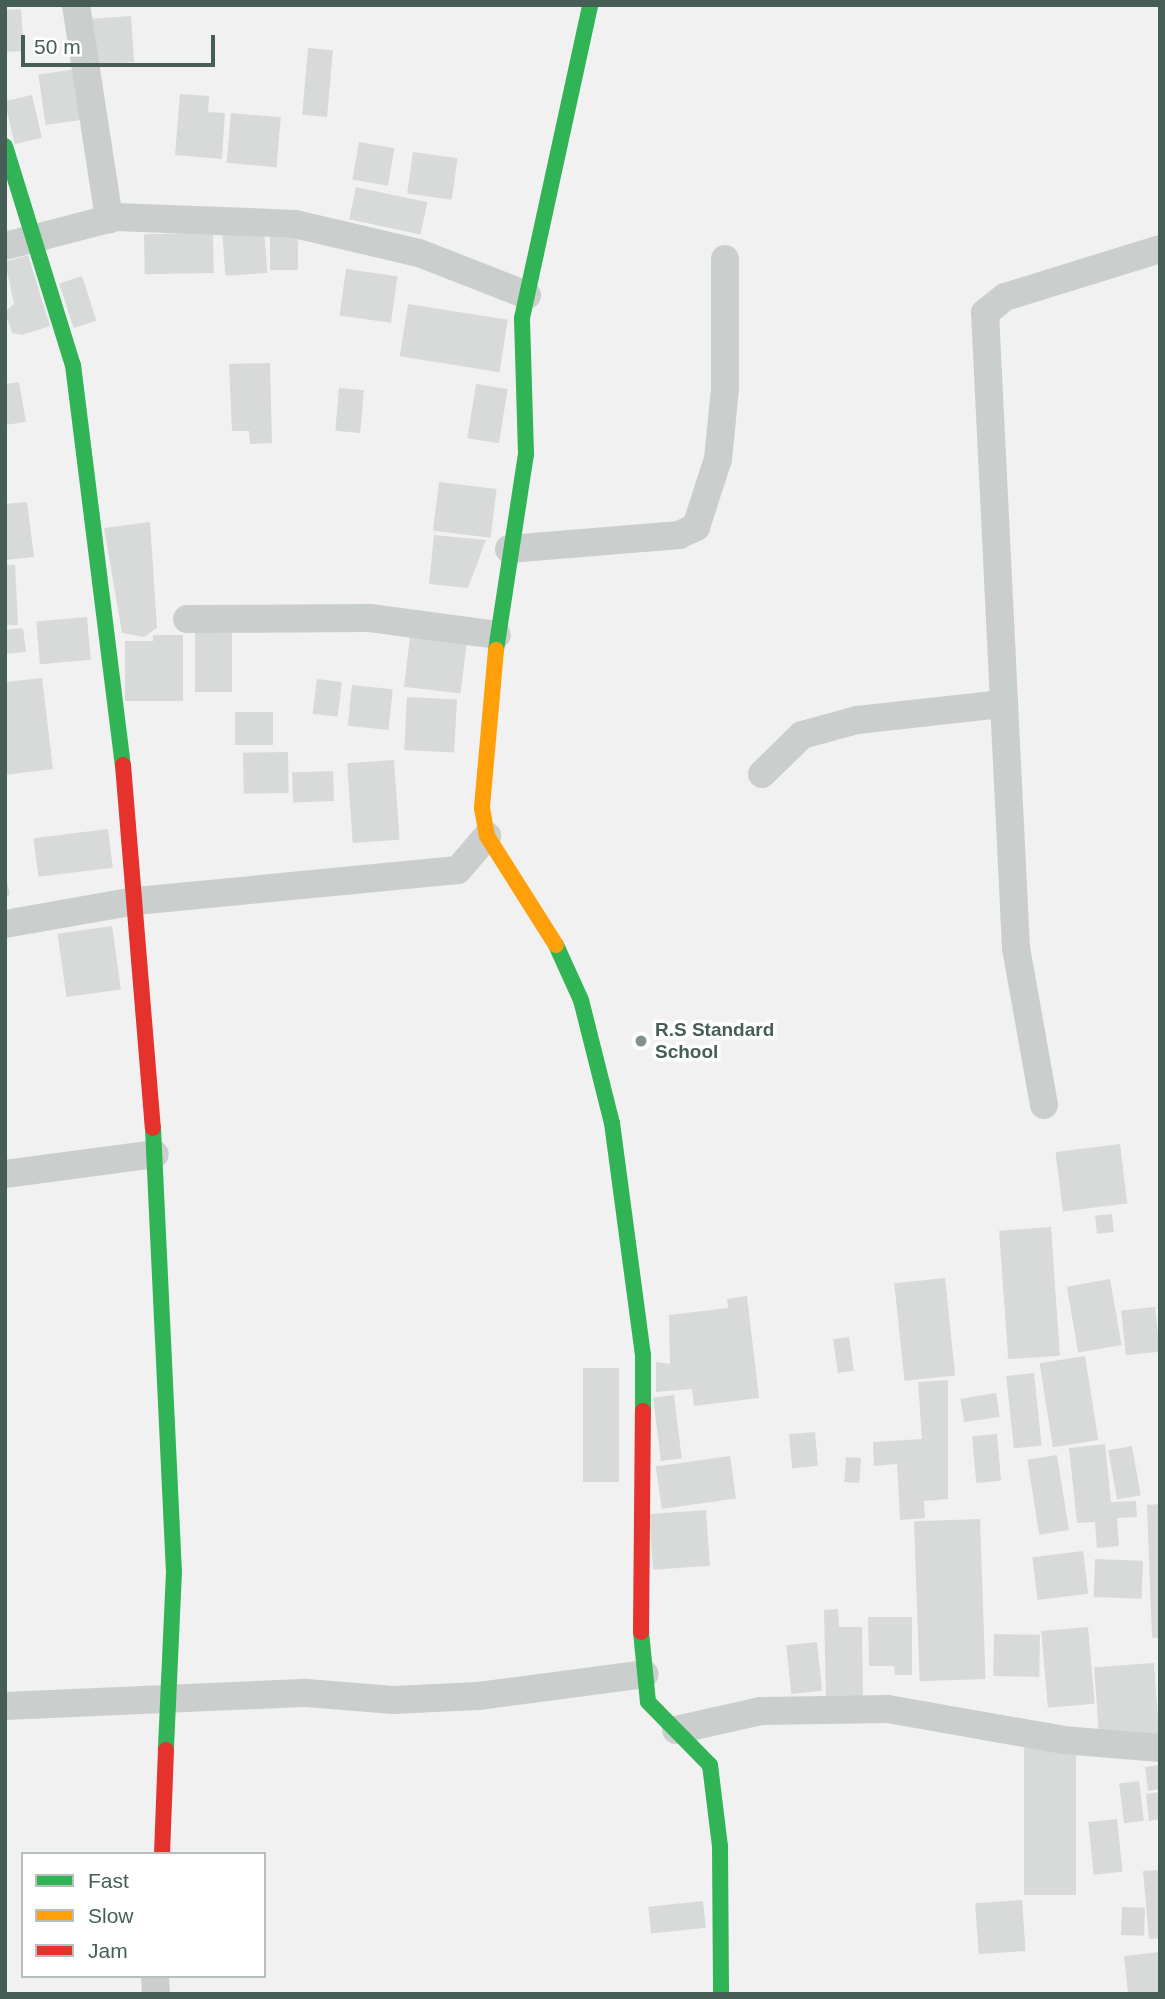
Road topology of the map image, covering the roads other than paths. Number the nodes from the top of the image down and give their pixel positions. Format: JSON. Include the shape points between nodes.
{"nodes":[{"id":1,"x":76,"y":5,"type":"edge"},
{"id":2,"x":590,"y":5,"type":"edge"},
{"id":3,"x":5,"y":146,"type":"edge"},
{"id":4,"x":109,"y":219,"type":"junction"},
{"id":5,"x":34,"y":236,"type":"junction"},
{"id":6,"x":5,"y":246,"type":"edge"},
{"id":7,"x":1160,"y":249,"type":"edge"},
{"id":8,"x":725,"y":259,"type":"dead end"},
{"id":9,"x":527,"y":295,"type":"junction"},
{"id":10,"x":509,"y":549,"type":"junction"},
{"id":11,"x":187,"y":619,"type":"dead end"},
{"id":12,"x":497,"y":635,"type":"junction"},
{"id":13,"x":1003,"y":704,"type":"junction"},
{"id":14,"x":762,"y":774,"type":"dead end"},
{"id":15,"x":488,"y":836,"type":"junction"},
{"id":16,"x":136,"y":901,"type":"junction"},
{"id":17,"x":5,"y":924,"type":"edge"},
{"id":18,"x":1044,"y":1105,"type":"dead end"},
{"id":19,"x":155,"y":1154,"type":"junction"},
{"id":20,"x":5,"y":1174,"type":"edge"},
{"id":21,"x":645,"y":1674,"type":"junction"},
{"id":22,"x":169,"y":1697,"type":"junction"},
{"id":23,"x":5,"y":1706,"type":"edge"},
{"id":24,"x":676,"y":1730,"type":"junction"},
{"id":25,"x":1160,"y":1748,"type":"edge"},
{"id":26,"x":162,"y":1852,"type":"edge"},
{"id":27,"x":721,"y":1994,"type":"edge"}],
"edges":[{"from":1,"to":4,"type":"street"},
{"from":2,"to":9,"type":"street"},
{"from":3,"to":5,"type":"street"},
{"from":4,"to":5,"type":"street"},
{"from":4,"to":9,"type":"street","via":[[295,224],[419,253]]},
{"from":5,"to":6,"type":"street"},
{"from":5,"to":16,"type":"street","via":[[74,365],[112,637]]},
{"from":7,"to":13,"type":"street","via":[[1005,297],[985,313]]},
{"from":8,"to":10,"type":"street","via":[[726,389],[718,459],[696,527],[679,536]]},
{"from":9,"to":10,"type":"street","via":[[521,344],[526,454]]},
{"from":10,"to":12,"type":"street"},
{"from":11,"to":12,"type":"street","via":[[370,618]]},
{"from":12,"to":15,"type":"street","via":[[481,788]]},
{"from":13,"to":14,"type":"street","via":[[857,720],[802,735]]},
{"from":13,"to":18,"type":"street","via":[[1016,948]]},
{"from":15,"to":16,"type":"street","via":[[458,870]]},
{"from":15,"to":21,"type":"street","via":[[558,948],[581,1000],[612,1123],[643,1355],[646,1461],[638,1550]]},
{"from":16,"to":17,"type":"street"},
{"from":16,"to":19,"type":"street"},
{"from":19,"to":20,"type":"street"},
{"from":19,"to":22,"type":"street","via":[[174,1571]]},
{"from":21,"to":22,"type":"street","via":[[418,1699]]},
{"from":21,"to":24,"type":"street","via":[[648,1702]]},
{"from":22,"to":23,"type":"street"},
{"from":22,"to":26,"type":"street"},
{"from":24,"to":25,"type":"street","via":[[761,1711],[888,1709],[1063,1740]]},
{"from":24,"to":27,"type":"street","via":[[710,1765],[713,1776]]}]}
